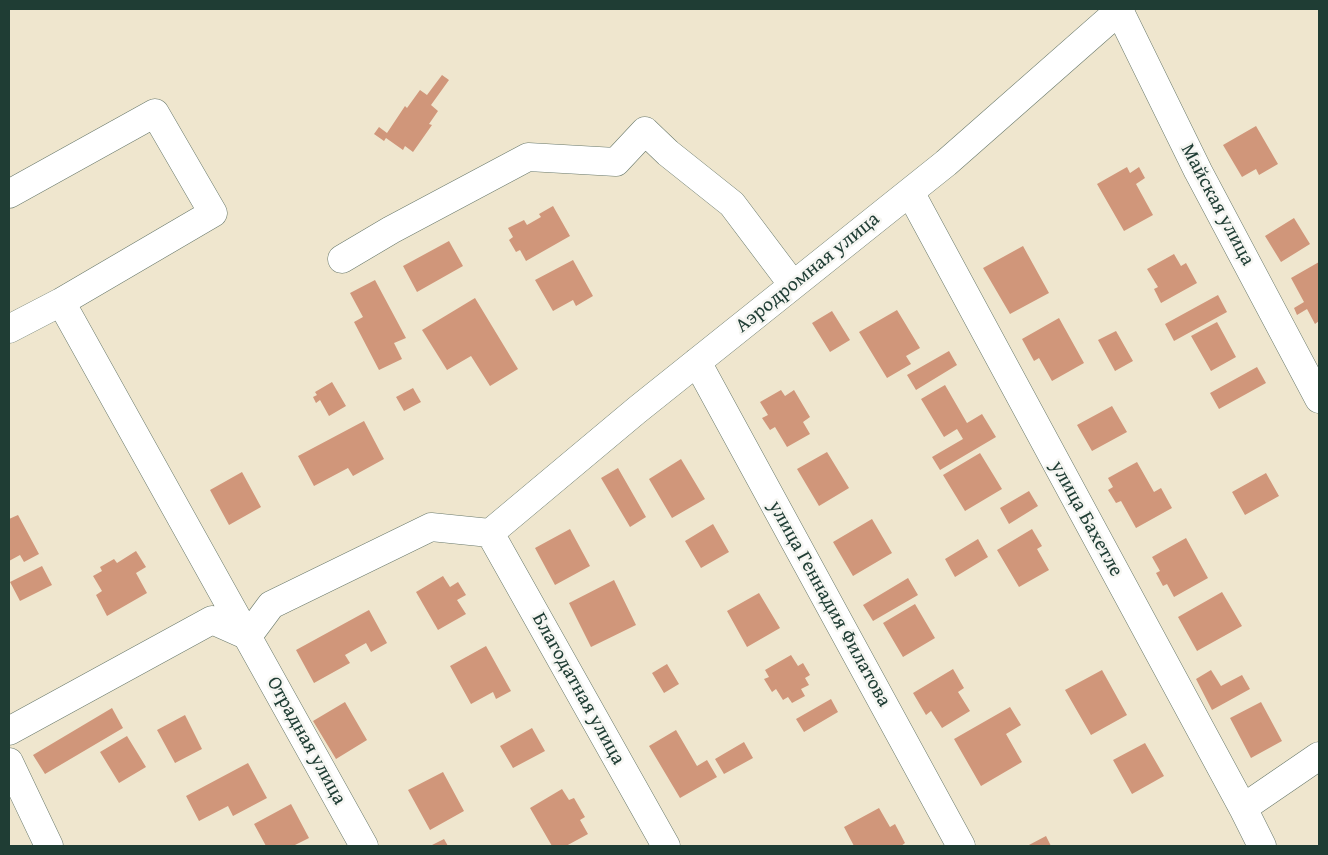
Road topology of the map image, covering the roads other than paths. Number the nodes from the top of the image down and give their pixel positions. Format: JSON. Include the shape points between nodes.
{"nodes":[{"id":1,"x":1120,"y":9,"type":"edge"},
{"id":2,"x":910,"y":192,"type":"junction"},
{"id":3,"x":9,"y":194,"type":"edge"},
{"id":4,"x":342,"y":259,"type":"dead end"},
{"id":5,"x":793,"y":285,"type":"junction"},
{"id":6,"x":61,"y":302,"type":"junction"},
{"id":7,"x":9,"y":329,"type":"edge"},
{"id":8,"x":696,"y":362,"type":"junction"},
{"id":9,"x":1319,"y":398,"type":"edge"},
{"id":10,"x":490,"y":533,"type":"junction"},
{"id":11,"x":248,"y":636,"type":"junction"},
{"id":12,"x":9,"y":731,"type":"edge"},
{"id":13,"x":1319,"y":756,"type":"edge"},
{"id":14,"x":9,"y":762,"type":"edge"},
{"id":15,"x":1243,"y":808,"type":"junction"},
{"id":16,"x":49,"y":846,"type":"edge"},
{"id":17,"x":364,"y":846,"type":"edge"},
{"id":18,"x":666,"y":846,"type":"edge"},
{"id":19,"x":961,"y":846,"type":"edge"},
{"id":20,"x":1262,"y":846,"type":"edge"}],
"edges":[{"from":1,"to":2,"type":"street","name":"Аэродромная улица"},
{"from":1,"to":9,"type":"street","name":"Майская улица","via":[[1198,171]]},
{"from":2,"to":5,"type":"street","name":"Аэродромная улица"},
{"from":2,"to":15,"type":"street","name":"улица Бахетле"},
{"from":3,"to":6,"type":"street","via":[[155,113],[212,213]]},
{"from":4,"to":5,"type":"street","via":[[528,157],[616,162],[645,131],[668,154],[732,204]]},
{"from":5,"to":8,"type":"street","name":"Аэродромная улица"},
{"from":6,"to":7,"type":"street"},
{"from":6,"to":11,"type":"street","name":"Отрадная улица"},
{"from":8,"to":10,"type":"street","name":"Аэродромная улица"},
{"from":8,"to":19,"type":"street","name":"улица Геннадия Филатова"},
{"from":10,"to":11,"type":"street","via":[[431,527],[271,605]]},
{"from":10,"to":18,"type":"street","name":"Благодатная улица"},
{"from":11,"to":12,"type":"street","via":[[212,620]]},
{"from":11,"to":17,"type":"street","name":"Отрадная улица"},
{"from":13,"to":15,"type":"street"},
{"from":14,"to":16,"type":"street"},
{"from":15,"to":20,"type":"street","name":"улица Бахетле"}]}
